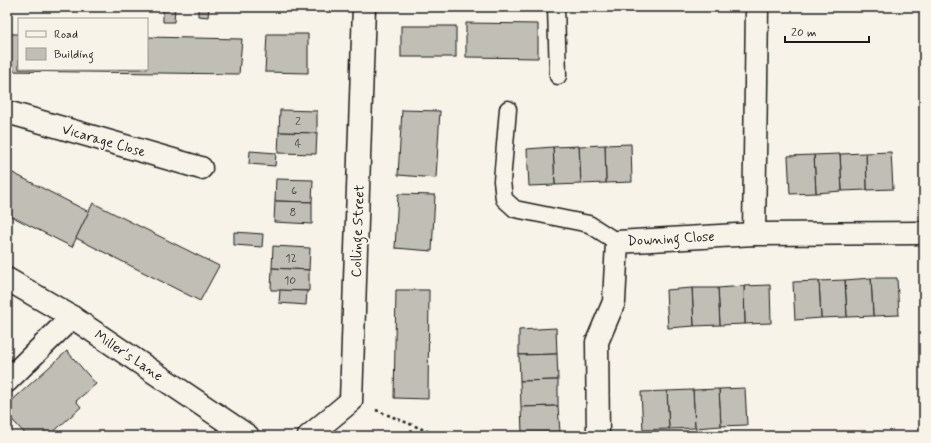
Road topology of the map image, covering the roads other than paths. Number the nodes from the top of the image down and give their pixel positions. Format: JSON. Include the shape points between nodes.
{"nodes":[{"id":1,"x":364,"y":7,"type":"edge"},
{"id":2,"x":556,"y":7,"type":"edge"},
{"id":3,"x":757,"y":7,"type":"edge"},
{"id":4,"x":558,"y":76,"type":"dead end"},
{"id":5,"x":508,"y":109,"type":"dead end"},
{"id":6,"x":7,"y":112,"type":"edge"},
{"id":7,"x":201,"y":168,"type":"dead end"},
{"id":8,"x":924,"y":233,"type":"edge"},
{"id":9,"x":754,"y":234,"type":"junction"},
{"id":10,"x":617,"y":242,"type":"junction"},
{"id":11,"x":7,"y":279,"type":"edge"},
{"id":12,"x":72,"y":317,"type":"junction"},
{"id":13,"x":7,"y":381,"type":"edge"},
{"id":14,"x":248,"y":436,"type":"edge"},
{"id":15,"x":310,"y":436,"type":"edge"},
{"id":16,"x":598,"y":436,"type":"edge"}],
"edges":[{"from":1,"to":15,"type":"street","name":"Collinge Street","via":[[351,401]]},
{"from":2,"to":4,"type":"lane"},
{"from":3,"to":9,"type":"street"},
{"from":5,"to":10,"type":"lane","via":[[502,181],[504,199],[516,209],[589,224]]},
{"from":6,"to":7,"type":"street","name":"Vicarage Close"},
{"from":8,"to":9,"type":"street","name":"Downing Close"},
{"from":9,"to":10,"type":"street","name":"Downing Close"},
{"from":10,"to":16,"type":"street","name":"Downing Close","via":[[614,302],[597,342]]},
{"from":11,"to":12,"type":"street","name":"Miller's Lane"},
{"from":12,"to":13,"type":"street"},
{"from":12,"to":14,"type":"street","name":"Miller's Lane"}]}
